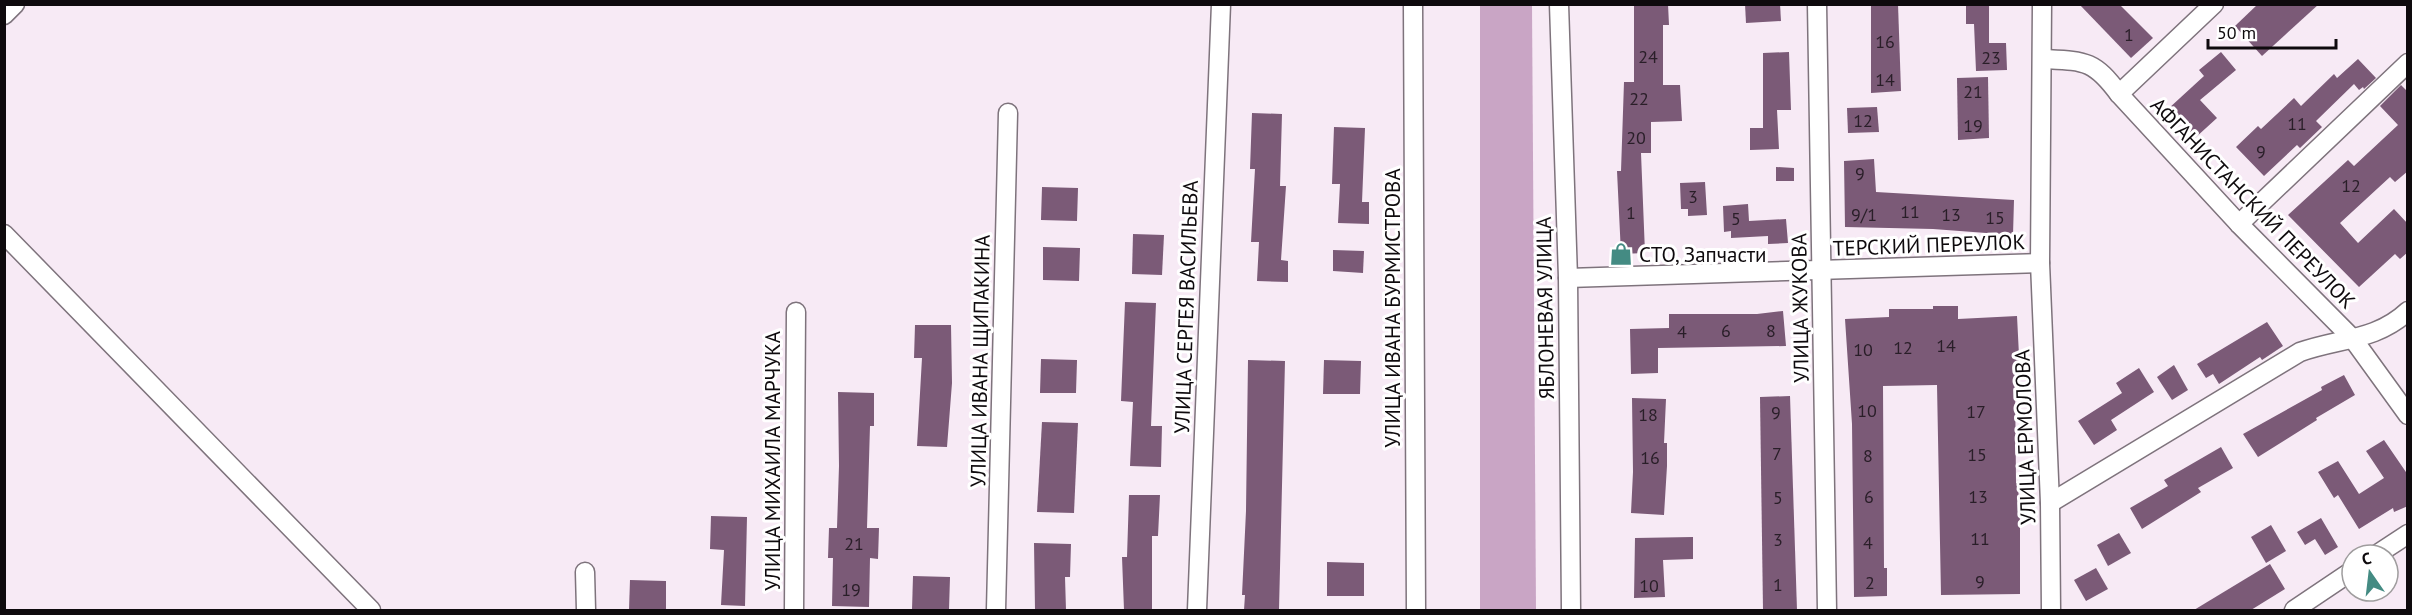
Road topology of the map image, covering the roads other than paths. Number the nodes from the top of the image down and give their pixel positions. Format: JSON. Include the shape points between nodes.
{"nodes":[{"id":1,"x":15,"y":4,"type":"edge"},
{"id":2,"x":1221,"y":4,"type":"edge"},
{"id":3,"x":1413,"y":4,"type":"edge"},
{"id":4,"x":1559,"y":4,"type":"edge"},
{"id":5,"x":1817,"y":4,"type":"edge"},
{"id":6,"x":2042,"y":4,"type":"edge"},
{"id":7,"x":2214,"y":4,"type":"edge"},
{"id":8,"x":4,"y":15,"type":"edge"},
{"id":9,"x":2044,"y":59,"type":"junction"},
{"id":10,"x":2408,"y":63,"type":"edge"},
{"id":11,"x":2119,"y":94,"type":"junction"},
{"id":12,"x":1008,"y":113,"type":"dead end"},
{"id":13,"x":2239,"y":224,"type":"junction"},
{"id":14,"x":4,"y":234,"type":"edge"},
{"id":15,"x":2040,"y":263,"type":"junction"},
{"id":16,"x":1822,"y":271,"type":"junction"},
{"id":17,"x":1568,"y":278,"type":"junction"},
{"id":18,"x":2408,"y":310,"type":"edge"},
{"id":19,"x":796,"y":312,"type":"dead end"},
{"id":20,"x":2353,"y":339,"type":"junction"},
{"id":21,"x":2408,"y":415,"type":"edge"},
{"id":22,"x":2050,"y":503,"type":"junction"},
{"id":23,"x":2408,"y":534,"type":"edge"},
{"id":24,"x":2394,"y":543,"type":"edge"},
{"id":25,"x":585,"y":572,"type":"dead end"},
{"id":26,"x":2340,"y":579,"type":"edge"},
{"id":27,"x":371,"y":610,"type":"edge"},
{"id":28,"x":586,"y":610,"type":"edge"},
{"id":29,"x":794,"y":610,"type":"edge"},
{"id":30,"x":996,"y":610,"type":"edge"},
{"id":31,"x":1197,"y":610,"type":"edge"},
{"id":32,"x":1416,"y":610,"type":"edge"},
{"id":33,"x":1571,"y":610,"type":"edge"},
{"id":34,"x":1827,"y":610,"type":"edge"},
{"id":35,"x":2051,"y":610,"type":"edge"},
{"id":36,"x":2294,"y":610,"type":"edge"}],
"edges":[{"from":1,"to":8,"type":"street"},
{"from":2,"to":31,"type":"street","name":"УЛИЦА СЕРГЕЯ ВАСИЛЬЕВА"},
{"from":3,"to":32,"type":"street","name":"УЛИЦА ИВАНА БУРМИСТРОВА"},
{"from":4,"to":17,"type":"street","name":"ЯБЛОНЕВАЯ УЛИЦА"},
{"from":5,"to":16,"type":"street","name":"УЛИЦА ЖУКОВА"},
{"from":6,"to":9,"type":"street","name":"УЛИЦА ЕРМОЛОВА"},
{"from":7,"to":11,"type":"street"},
{"from":9,"to":11,"type":"street","name":"АФГАНИСТАНСКИЙ ПЕРЕУЛОК","via":[[2079,61],[2102,71]]},
{"from":9,"to":15,"type":"street","name":"УЛИЦА ЕРМОЛОВА"},
{"from":10,"to":13,"type":"street"},
{"from":11,"to":13,"type":"street","name":"АФГАНИСТАНСКИЙ ПЕРЕУЛОК"},
{"from":12,"to":30,"type":"street","name":"УЛИЦА ИВАНА ЩИПАКИНА"},
{"from":13,"to":20,"type":"street","name":"АФГАНИСТАНСКИЙ ПЕРЕУЛОК"},
{"from":14,"to":27,"type":"street"},
{"from":15,"to":16,"type":"street","name":"ТЕРСКИЙ ПЕРЕУЛОК"},
{"from":15,"to":22,"type":"street","name":"УЛИЦА ЕРМОЛОВА"},
{"from":16,"to":17,"type":"street","name":"ТЕРСКИЙ ПЕРЕУЛОК"},
{"from":16,"to":34,"type":"street","name":"УЛИЦА ЖУКОВА"},
{"from":17,"to":33,"type":"street","name":"ЯБЛОНЕВАЯ УЛИЦА"},
{"from":18,"to":20,"type":"street","via":[[2381,331]]},
{"from":19,"to":29,"type":"street","name":"УЛИЦА МИХАИЛА МАРЧУКА"},
{"from":20,"to":21,"type":"street","name":"АФГАНИСТАНСКИЙ ПЕРЕУЛОК"},
{"from":20,"to":22,"type":"street","via":[[2300,352]]},
{"from":22,"to":35,"type":"street","name":"УЛИЦА ЕРМОЛОВА"},
{"from":23,"to":24,"type":"street"},
{"from":25,"to":28,"type":"street"},
{"from":26,"to":36,"type":"street"}]}
